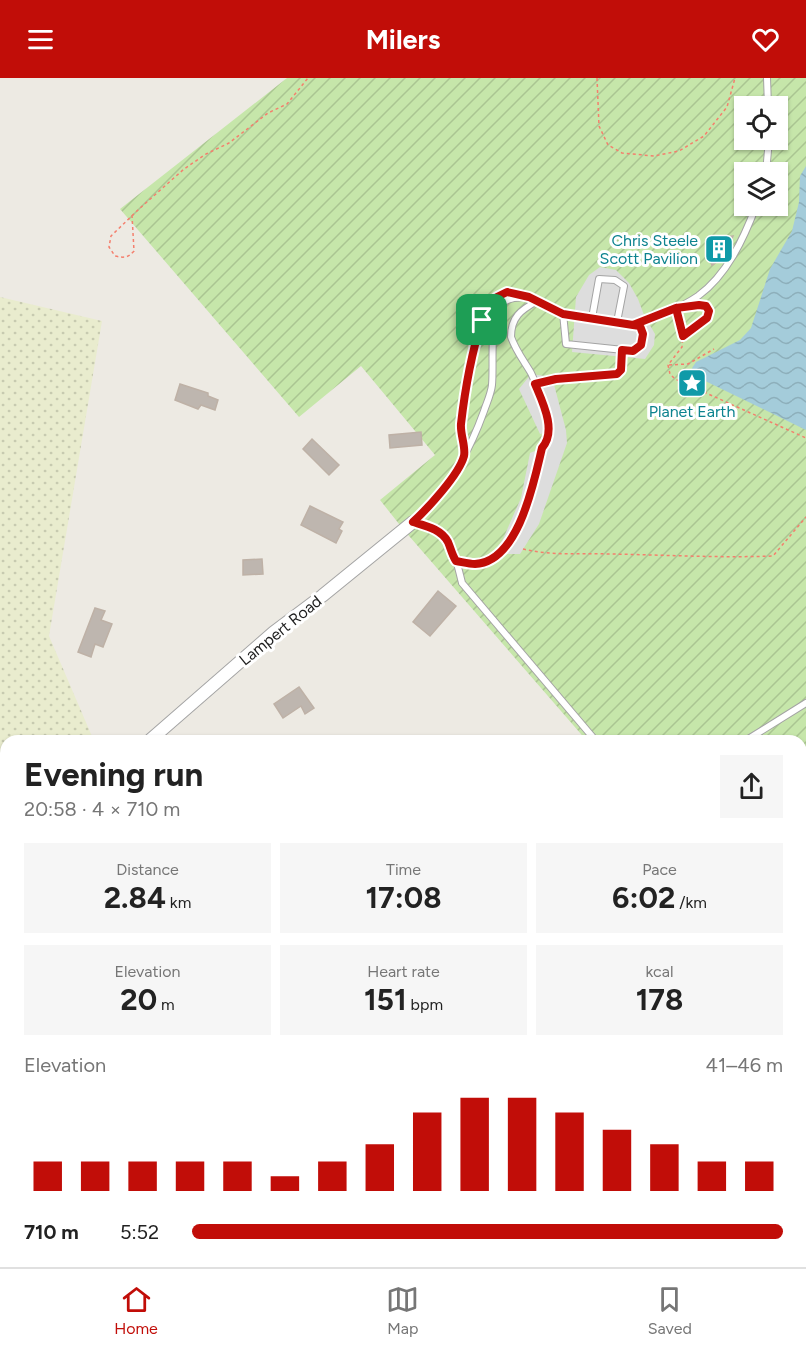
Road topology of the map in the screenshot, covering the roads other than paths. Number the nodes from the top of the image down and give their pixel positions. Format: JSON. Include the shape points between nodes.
{"nodes":[{"id":1,"x":767,"y":78,"type":"edge"},
{"id":2,"x":768,"y":96,"type":"edge"},
{"id":3,"x":751,"y":216,"type":"edge"},
{"id":4,"x":529,"y":297,"type":"junction"},
{"id":5,"x":537,"y":301,"type":"junction"},
{"id":6,"x":563,"y":314,"type":"junction"},
{"id":7,"x":592,"y":318,"type":"junction"},
{"id":8,"x":617,"y":322,"type":"junction"},
{"id":9,"x":633,"y":325,"type":"junction"},
{"id":10,"x":464,"y":456,"type":"junction"},
{"id":11,"x":413,"y":522,"type":"junction"},
{"id":12,"x":456,"y":561,"type":"junction"},
{"id":13,"x":806,"y":703,"type":"edge"},
{"id":14,"x":156,"y":735,"type":"edge"},
{"id":15,"x":591,"y":735,"type":"edge"},
{"id":16,"x":754,"y":735,"type":"edge"}],
"edges":[{"from":1,"to":2,"type":"lane"},
{"from":3,"to":9,"type":"lane","via":[[729,263],[700,294]]},
{"from":4,"to":5,"type":"lane"},
{"from":4,"to":10,"type":"lane","via":[[510,298],[498,312],[490,396]]},
{"from":4,"to":10,"type":"lane","via":[[507,292],[497,297],[482,320],[466,379],[461,428]]},
{"from":5,"to":6,"type":"lane"},
{"from":5,"to":12,"type":"lane","via":[[520,311],[511,328],[514,344],[546,414],[549,436],[511,539],[495,557],[475,564]]},
{"from":6,"to":7,"type":"lane"},
{"from":6,"to":9,"type":"lane","via":[[566,344],[633,351],[641,345],[643,334],[640,326]]},
{"from":7,"to":8,"type":"lane"},
{"from":7,"to":8,"type":"lane","via":[[599,279],[615,280],[624,286]]},
{"from":8,"to":9,"type":"lane"},
{"from":10,"to":11,"type":"lane","via":[[437,498]]},
{"from":11,"to":12,"type":"lane","via":[[442,534]]},
{"from":11,"to":14,"type":"street","name":"Lampert Road","via":[[274,632]]},
{"from":12,"to":15,"type":"lane","via":[[462,583]]},
{"from":13,"to":16,"type":"lane"}]}
